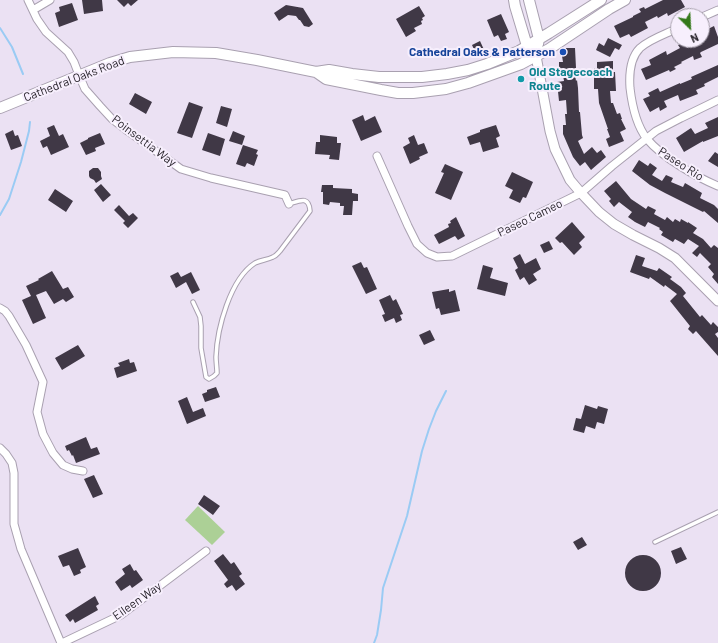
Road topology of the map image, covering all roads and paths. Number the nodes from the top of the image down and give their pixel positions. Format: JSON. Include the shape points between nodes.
{"nodes":[{"id":1,"x":28,"y":0,"type":"edge"},
{"id":2,"x":50,"y":0,"type":"edge"},
{"id":3,"x":514,"y":0,"type":"edge"},
{"id":4,"x":529,"y":0,"type":"edge"},
{"id":5,"x":601,"y":0,"type":"edge"},
{"id":6,"x":625,"y":0,"type":"edge"},
{"id":7,"x":33,"y":10,"type":"junction"},
{"id":8,"x":670,"y":32,"type":"edge"},
{"id":9,"x":539,"y":39,"type":"junction"},
{"id":10,"x":527,"y":46,"type":"junction"},
{"id":11,"x":536,"y":56,"type":"junction"},
{"id":12,"x":316,"y":72,"type":"junction"},
{"id":13,"x":79,"y":75,"type":"junction"},
{"id":14,"x":718,"y":100,"type":"edge"},
{"id":15,"x":0,"y":108,"type":"edge"},
{"id":16,"x":647,"y":139,"type":"junction"},
{"id":17,"x":377,"y":156,"type":"dead end"},
{"id":18,"x":718,"y":186,"type":"edge"},
{"id":19,"x":580,"y":193,"type":"junction"},
{"id":20,"x":289,"y":204,"type":"joint"},
{"id":21,"x":718,"y":301,"type":"edge"},
{"id":22,"x":193,"y":302,"type":"dead end"},
{"id":23,"x":0,"y":308,"type":"edge"},
{"id":24,"x":0,"y":448,"type":"edge"},
{"id":25,"x":83,"y":471,"type":"dead end"},
{"id":26,"x":718,"y":512,"type":"edge"},
{"id":27,"x":655,"y":542,"type":"dead end"},
{"id":28,"x":206,"y":551,"type":"dead end"},
{"id":29,"x":62,"y":643,"type":"edge"}],
"edges":[{"from":1,"to":7,"type":"street","name":"Poinsettia Way"},
{"from":2,"to":7,"type":"street"},
{"from":3,"to":10,"type":"main road"},
{"from":4,"to":9,"type":"main road"},
{"from":5,"to":9,"type":"main road","name":"Cathedral Oaks Road"},
{"from":6,"to":11,"type":"main road","name":"Cathedral Oaks Road"},
{"from":7,"to":13,"type":"street","name":"Poinsettia Way","via":[[46,32],[68,52]]},
{"from":8,"to":16,"type":"street","name":"Paseo Rio","via":[[646,43],[632,60],[632,98],[639,125]]},
{"from":9,"to":10,"type":"main road","name":"Cathedral Oaks Road"},
{"from":9,"to":11,"type":"main road"},
{"from":10,"to":11,"type":"main road"},
{"from":10,"to":12,"type":"main road","name":"Cathedral Oaks Road","via":[[487,64],[441,75],[386,77],[329,70]]},
{"from":11,"to":12,"type":"main road","name":"Cathedral Oaks Road","via":[[468,83],[413,93],[381,90],[326,79]]},
{"from":11,"to":19,"type":"street","via":[[555,149],[570,180]]},
{"from":12,"to":13,"type":"main road","name":"Cathedral Oaks Road","via":[[216,53],[179,52],[130,57]]},
{"from":13,"to":15,"type":"main road","name":"Cathedral Oaks Road"},
{"from":13,"to":20,"type":"street","name":"Poinsettia Way","via":[[85,89],[112,119],[182,169],[285,196]]},
{"from":14,"to":16,"type":"street","name":"Paseo Cameo","via":[[656,131]]},
{"from":16,"to":18,"type":"street","name":"Paseo Rio","via":[[663,155]]},
{"from":16,"to":19,"type":"street","name":"Paseo Cameo"},
{"from":17,"to":19,"type":"street","name":"Paseo Cameo","via":[[417,244],[427,253],[437,257],[452,256]]},
{"from":19,"to":21,"type":"street","via":[[614,224],[676,258]]},
{"from":20,"to":22,"type":"lane","via":[[306,201],[310,211],[274,257],[256,262],[240,278],[234,288],[219,334],[217,373],[209,378],[206,377],[201,348],[200,317]]},
{"from":23,"to":25,"type":"street","via":[[9,316],[26,345],[43,382],[37,412],[43,434],[63,465]]},
{"from":24,"to":29,"type":"street","via":[[12,463],[14,524],[21,549]]},
{"from":26,"to":27,"type":"lane"},
{"from":28,"to":29,"type":"street","name":"Eileen Way","via":[[121,615]]}]}
